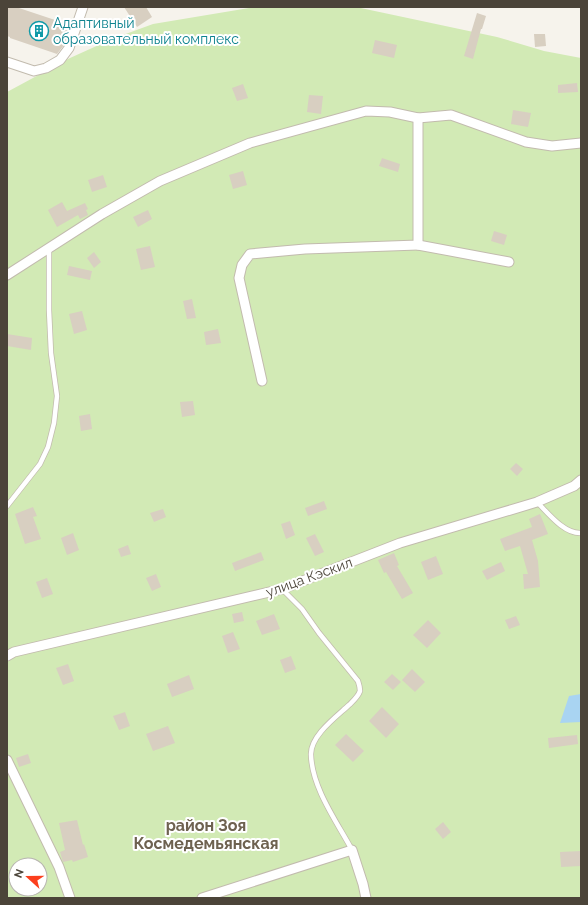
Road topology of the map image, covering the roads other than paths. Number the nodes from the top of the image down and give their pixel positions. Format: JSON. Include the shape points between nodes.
{"nodes":[{"id":1,"x":83,"y":7,"type":"edge"},
{"id":2,"x":7,"y":62,"type":"edge"},
{"id":3,"x":418,"y":118,"type":"junction"},
{"id":4,"x":581,"y":143,"type":"edge"},
{"id":5,"x":418,"y":245,"type":"junction"},
{"id":6,"x":49,"y":248,"type":"junction"},
{"id":7,"x":509,"y":262,"type":"dead end"},
{"id":8,"x":7,"y":275,"type":"edge"},
{"id":9,"x":262,"y":381,"type":"dead end"},
{"id":10,"x":581,"y":480,"type":"edge"},
{"id":11,"x":537,"y":502,"type":"junction"},
{"id":12,"x":7,"y":506,"type":"edge"},
{"id":13,"x":581,"y":533,"type":"edge"},
{"id":14,"x":282,"y":589,"type":"junction"},
{"id":15,"x":7,"y":656,"type":"edge"},
{"id":16,"x":7,"y":760,"type":"edge"},
{"id":17,"x":352,"y":850,"type":"junction"},
{"id":18,"x":70,"y":898,"type":"edge"},
{"id":19,"x":202,"y":898,"type":"edge"},
{"id":20,"x":366,"y":898,"type":"edge"}],
"edges":[{"from":1,"to":2,"type":"street","via":[[69,48],[60,60],[34,71]]},
{"from":3,"to":4,"type":"street","via":[[452,115],[526,142],[552,146]]},
{"from":3,"to":5,"type":"street"},
{"from":3,"to":6,"type":"street","via":[[390,112],[366,111],[250,143],[160,181]]},
{"from":5,"to":7,"type":"street"},
{"from":5,"to":9,"type":"street","via":[[250,254],[242,265],[239,278]]},
{"from":6,"to":8,"type":"street"},
{"from":6,"to":12,"type":"lane","via":[[51,353],[57,396],[54,423],[48,447],[40,464]]},
{"from":10,"to":11,"type":"street","name":"улица Кэскил","via":[[574,486]]},
{"from":11,"to":13,"type":"lane","via":[[564,528]]},
{"from":11,"to":14,"type":"street","name":"улица Кэскил","via":[[400,543]]},
{"from":14,"to":15,"type":"street","name":"улица Кэскил","via":[[14,652]]},
{"from":14,"to":17,"type":"lane","via":[[302,609],[358,682],[360,690],[356,699],[325,727],[314,740],[310,753],[320,791]]},
{"from":16,"to":18,"type":"street","via":[[59,868]]},
{"from":17,"to":19,"type":"street"},
{"from":17,"to":20,"type":"street"}]}
